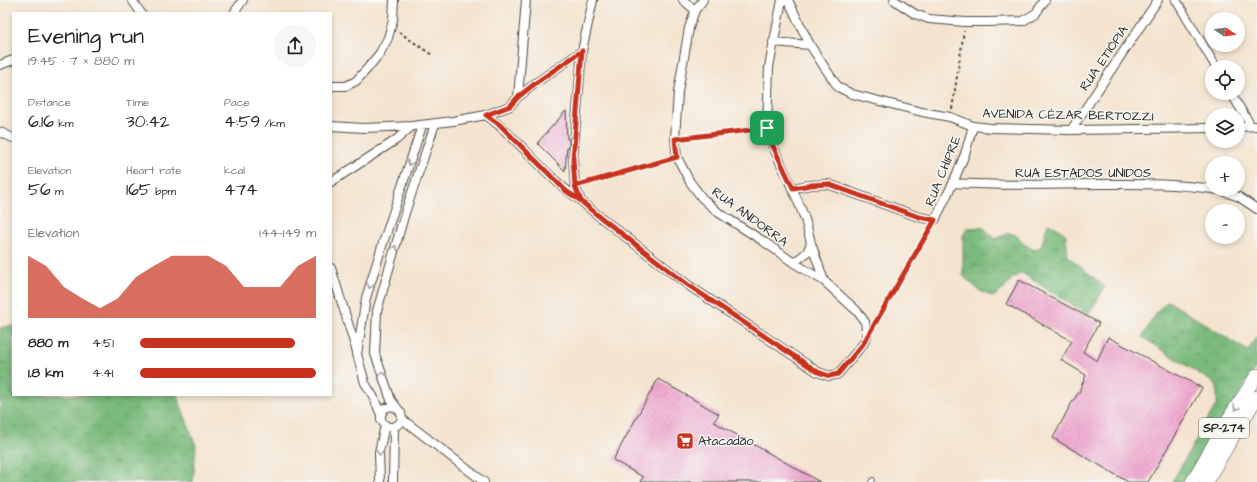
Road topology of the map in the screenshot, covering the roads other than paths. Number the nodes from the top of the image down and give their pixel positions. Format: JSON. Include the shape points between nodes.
{"nodes":[{"id":1,"x":132,"y":0,"type":"edge"},
{"id":2,"x":242,"y":0,"type":"edge"},
{"id":3,"x":394,"y":0,"type":"edge"},
{"id":4,"x":526,"y":0,"type":"edge"},
{"id":5,"x":592,"y":0,"type":"edge"},
{"id":6,"x":683,"y":0,"type":"edge"},
{"id":7,"x":703,"y":0,"type":"edge"},
{"id":8,"x":782,"y":0,"type":"edge"},
{"id":9,"x":788,"y":0,"type":"edge"},
{"id":10,"x":1045,"y":0,"type":"edge"},
{"id":11,"x":1158,"y":0,"type":"edge"},
{"id":12,"x":1176,"y":0,"type":"edge"},
{"id":13,"x":896,"y":1,"type":"edge"},
{"id":14,"x":694,"y":10,"type":"junction"},
{"id":15,"x":140,"y":12,"type":"edge"},
{"id":16,"x":235,"y":12,"type":"edge"},
{"id":17,"x":773,"y":42,"type":"junction"},
{"id":18,"x":810,"y":45,"type":"junction"},
{"id":19,"x":582,"y":51,"type":"junction"},
{"id":20,"x":12,"y":60,"type":"edge"},
{"id":21,"x":1212,"y":60,"type":"edge"},
{"id":22,"x":0,"y":65,"type":"edge"},
{"id":23,"x":332,"y":86,"type":"edge"},
{"id":24,"x":518,"y":97,"type":"junction"},
{"id":25,"x":1236,"y":100,"type":"edge"},
{"id":26,"x":486,"y":115,"type":"junction"},
{"id":27,"x":434,"y":124,"type":"junction"},
{"id":28,"x":332,"y":126,"type":"edge"},
{"id":29,"x":412,"y":126,"type":"junction"},
{"id":30,"x":422,"y":126,"type":"junction"},
{"id":31,"x":973,"y":126,"type":"junction"},
{"id":32,"x":1254,"y":126,"type":"edge"},
{"id":33,"x":1205,"y":128,"type":"edge"},
{"id":34,"x":1071,"y":130,"type":"junction"},
{"id":35,"x":0,"y":132,"type":"edge"},
{"id":36,"x":12,"y":138,"type":"edge"},
{"id":37,"x":332,"y":181,"type":"edge"},
{"id":38,"x":954,"y":183,"type":"junction"},
{"id":39,"x":793,"y":188,"type":"junction"},
{"id":40,"x":1205,"y":188,"type":"edge"},
{"id":41,"x":1239,"y":196,"type":"edge"},
{"id":42,"x":581,"y":201,"type":"junction"},
{"id":43,"x":1256,"y":206,"type":"edge"},
{"id":44,"x":811,"y":243,"type":"junction"},
{"id":45,"x":794,"y":263,"type":"junction"},
{"id":46,"x":332,"y":271,"type":"edge"},
{"id":47,"x":824,"y":281,"type":"junction"},
{"id":48,"x":357,"y":354,"type":"junction"},
{"id":49,"x":1257,"y":375,"type":"edge"},
{"id":50,"x":1257,"y":397,"type":"edge"},
{"id":51,"x":398,"y":409,"type":"junction"},
{"id":52,"x":381,"y":415,"type":"junction"},
{"id":53,"x":402,"y":419,"type":"junction"},
{"id":54,"x":385,"y":425,"type":"junction"},
{"id":55,"x":394,"y":427,"type":"junction"},
{"id":56,"x":380,"y":482,"type":"edge"},
{"id":57,"x":393,"y":482,"type":"edge"},
{"id":58,"x":484,"y":482,"type":"edge"},
{"id":59,"x":1192,"y":482,"type":"edge"},
{"id":60,"x":1206,"y":482,"type":"edge"}],
"edges":[{"from":1,"to":15,"type":"street"},
{"from":2,"to":16,"type":"street"},
{"from":3,"to":23,"type":"street","via":[[391,28],[380,53],[356,81],[346,86]]},
{"from":4,"to":24,"type":"street"},
{"from":5,"to":19,"type":"street"},
{"from":6,"to":14,"type":"street"},
{"from":7,"to":14,"type":"street"},
{"from":8,"to":17,"type":"street"},
{"from":9,"to":18,"type":"street","name":"AVENIDA CÉZAR BERTOZZI"},
{"from":10,"to":13,"type":"street","via":[[1036,13],[1023,21],[965,22],[930,19],[915,14]]},
{"from":11,"to":34,"type":"street","name":"RUA ETIÓPIA"},
{"from":12,"to":21,"type":"street"},
{"from":14,"to":45,"type":"street","name":"RUA ANDORRA","via":[[678,92],[675,139],[677,157],[702,198],[719,213]]},
{"from":17,"to":18,"type":"street"},
{"from":17,"to":39,"type":"street","via":[[769,67],[767,128]]},
{"from":18,"to":31,"type":"street","name":"AVENIDA CÉZAR BERTOZZI","via":[[838,87],[852,94],[950,117]]},
{"from":19,"to":24,"type":"street","via":[[552,70]]},
{"from":19,"to":42,"type":"street","via":[[573,159],[575,186]]},
{"from":20,"to":22,"type":"street"},
{"from":24,"to":26,"type":"street","via":[[510,106]]},
{"from":25,"to":32,"type":"street"},
{"from":26,"to":27,"type":"street"},
{"from":26,"to":42,"type":"street","via":[[500,125],[566,191]]},
{"from":27,"to":30,"type":"street"},
{"from":51,"to":27,"type":"street","one_way":true,"via":[[391,400],[375,354],[377,311]]},
{"from":28,"to":29,"type":"street"},
{"from":29,"to":30,"type":"street"},
{"from":29,"to":37,"type":"street","via":[[396,140]]},
{"from":30,"to":48,"type":"street","one_way":true,"via":[[366,298]]},
{"from":31,"to":34,"type":"street","name":"AVENIDA CÉZAR BERTOZZI"},
{"from":31,"to":38,"type":"street","name":"RUA CHIPRE"},
{"from":33,"to":34,"type":"street","name":"AVENIDA CÉZAR BERTOZZI"},
{"from":35,"to":36,"type":"street"},
{"from":38,"to":39,"type":"street","name":"RUA CHIPRE","via":[[935,220],[919,217],[828,184]]},
{"from":38,"to":40,"type":"street","name":"RUA ESTADOS UNIDOS","via":[[1144,184]]},
{"from":39,"to":44,"type":"street"},
{"from":41,"to":43,"type":"street","name":"RUA ESTADOS UNIDOS"},
{"from":42,"to":47,"type":"street","name":"RUA ANDORRA","via":[[688,285],[818,372],[829,376],[838,374],[867,336],[865,322],[857,310]]},
{"from":44,"to":45,"type":"street","via":[[807,252]]},
{"from":44,"to":47,"type":"street"},
{"from":45,"to":47,"type":"street","name":"RUA ANDORRA"},
{"from":46,"to":48,"type":"street"},
{"from":48,"to":52,"type":"street","via":[[365,383]]},
{"from":49,"to":59,"type":"main road","number":"SP-274","one_way":true},
{"from":50,"to":60,"type":"main road","number":"SP-274"},
{"from":51,"to":52,"type":"street","via":[[392,406],[385,408]]},
{"from":51,"to":53,"type":"street"},
{"from":52,"to":54,"type":"street"},
{"from":53,"to":55,"type":"street"},
{"from":53,"to":58,"type":"street"},
{"from":54,"to":55,"type":"street"},
{"from":54,"to":56,"type":"street","one_way":true,"via":[[379,452]]},
{"from":55,"to":57,"type":"street"}]}
